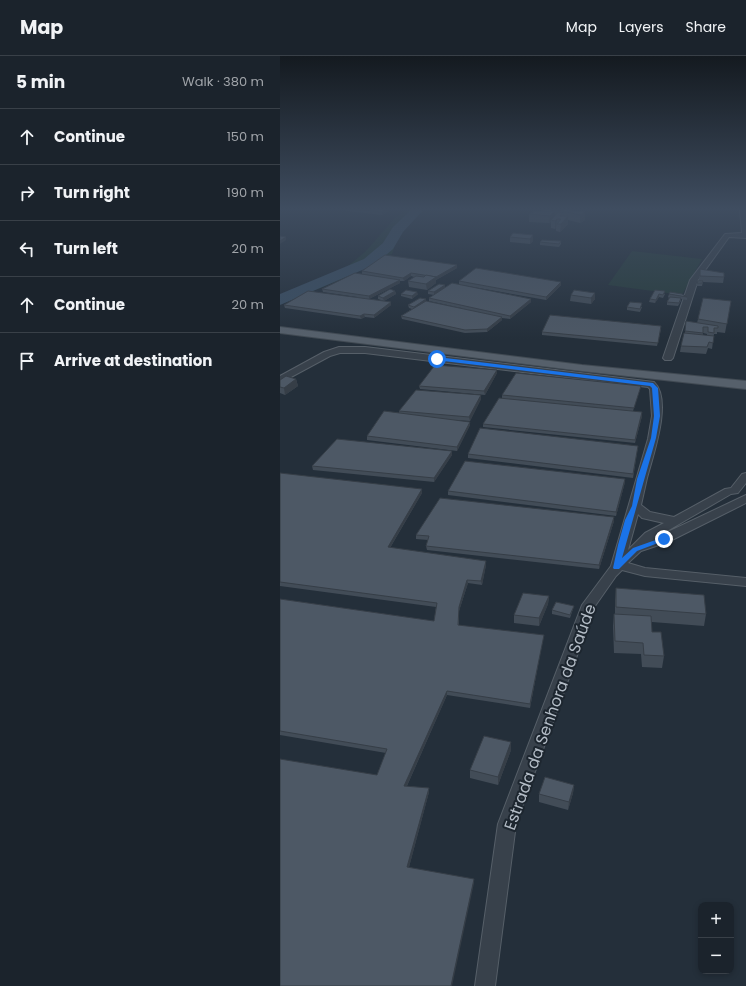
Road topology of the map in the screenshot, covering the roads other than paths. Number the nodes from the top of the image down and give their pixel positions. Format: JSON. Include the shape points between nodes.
{"nodes":[{"id":1,"x":714,"y":252,"type":"edge"},
{"id":2,"x":280,"y":324,"type":"edge"},
{"id":3,"x":280,"y":330,"type":"edge"},
{"id":4,"x":668,"y":358,"type":"dead end"},
{"id":5,"x":746,"y":377,"type":"edge"},
{"id":6,"x":280,"y":380,"type":"edge"},
{"id":7,"x":746,"y":385,"type":"edge"},
{"id":8,"x":746,"y":476,"type":"edge"},
{"id":9,"x":746,"y":498,"type":"edge"},
{"id":10,"x":635,"y":506,"type":"junction"},
{"id":11,"x":674,"y":521,"type":"junction"},
{"id":12,"x":635,"y":549,"type":"junction"},
{"id":13,"x":618,"y":566,"type":"junction"},
{"id":14,"x":746,"y":582,"type":"edge"},
{"id":15,"x":486,"y":986,"type":"edge"}],
"edges":[{"from":1,"to":4,"type":"street","via":[[694,280]]},
{"from":2,"to":5,"type":"main road","via":[[561,358]]},
{"from":3,"to":7,"type":"main road"},
{"from":6,"to":10,"type":"street","via":[[316,359],[339,350],[372,351],[651,384],[655,388],[657,416],[654,438],[640,479]]},
{"from":8,"to":11,"type":"street","name":"Estrada da Senhora da Saúde","via":[[734,491],[729,491]]},
{"from":9,"to":12,"type":"street","via":[[664,539]]},
{"from":10,"to":11,"type":"street","via":[[646,515]]},
{"from":10,"to":13,"type":"street","via":[[628,520]]},
{"from":11,"to":12,"type":"street","name":"Estrada da Senhora da Saúde","via":[[649,536]]},
{"from":12,"to":13,"type":"street","name":"Estrada da Senhora da Saúde"},
{"from":13,"to":14,"type":"street","via":[[645,572]]},
{"from":13,"to":15,"type":"street","name":"Estrada da Senhora da Saúde","via":[[589,605],[507,824]]}]}
